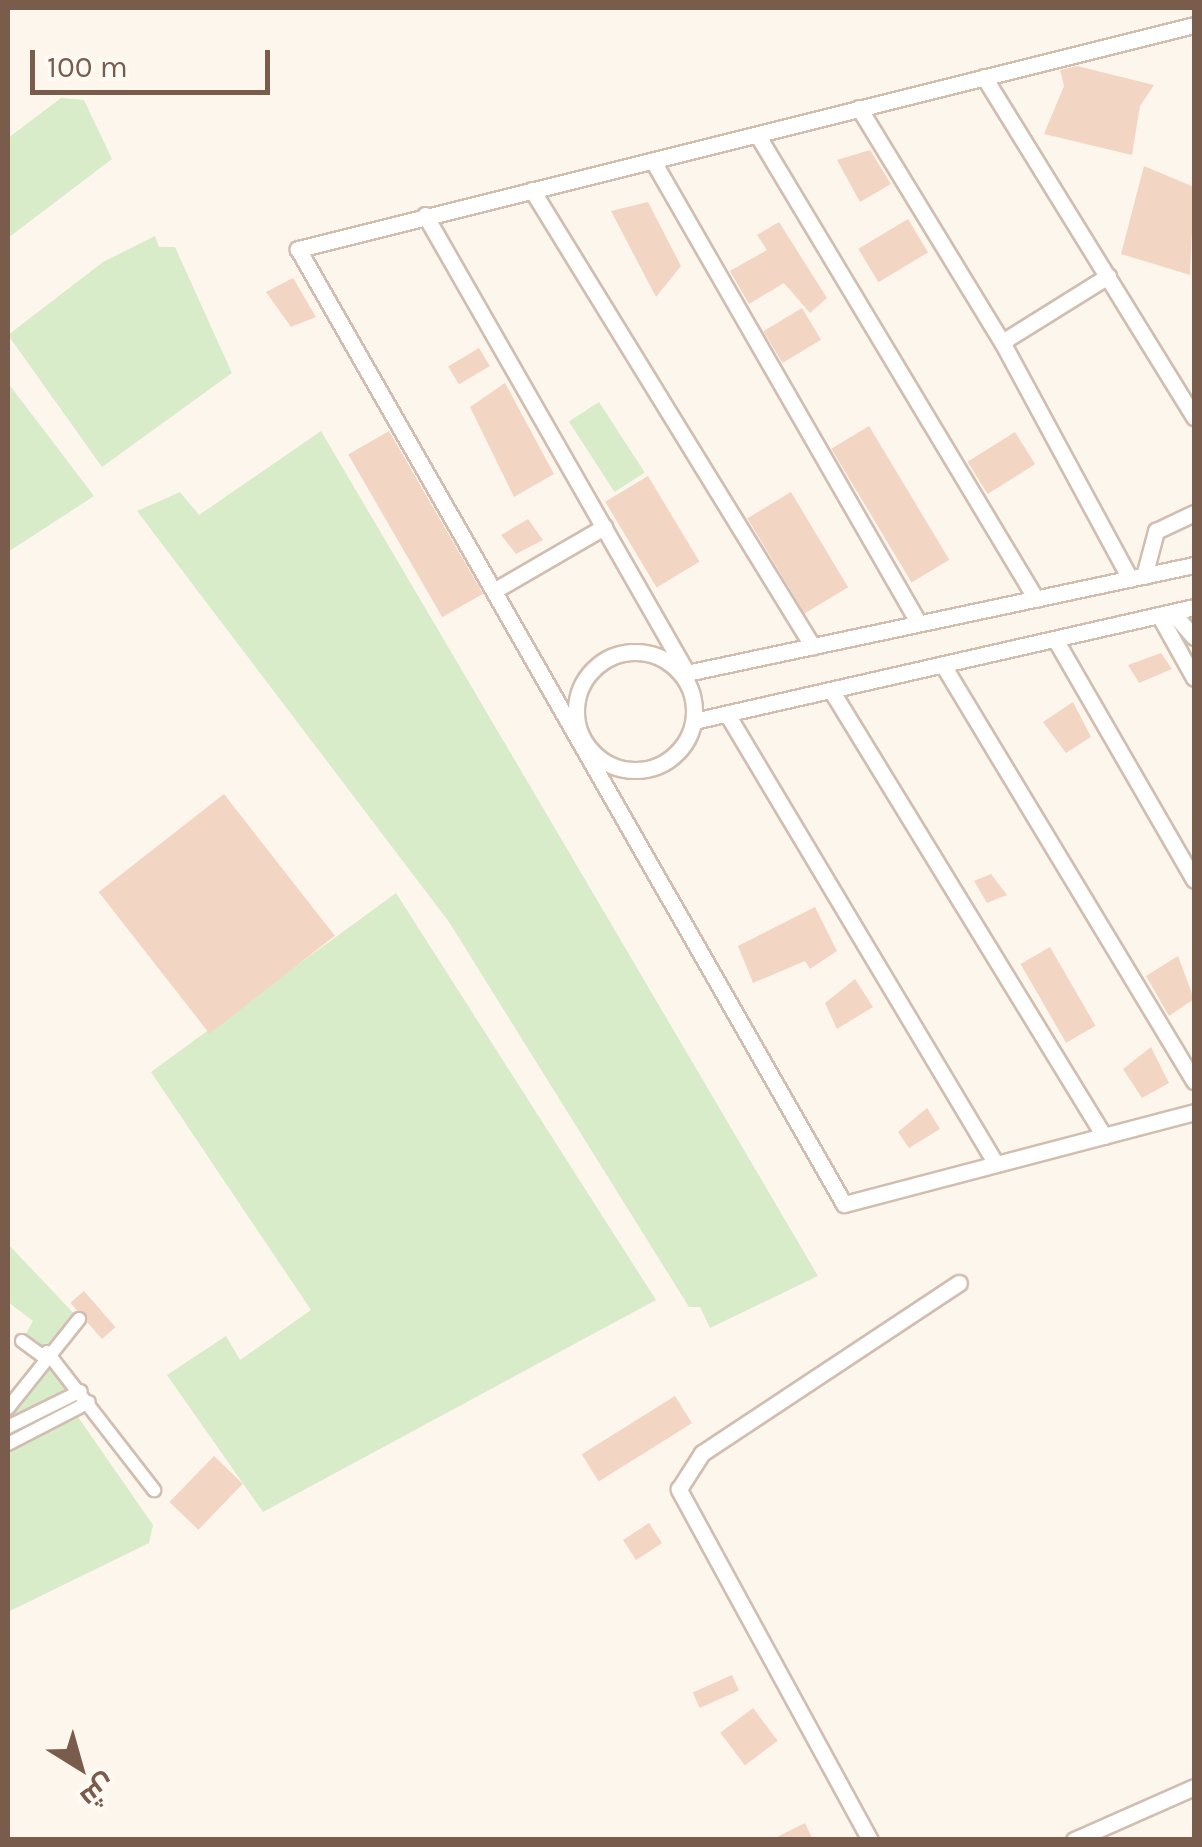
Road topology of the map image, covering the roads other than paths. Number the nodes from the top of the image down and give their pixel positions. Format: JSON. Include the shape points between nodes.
{"nodes":[{"id":1,"x":1194,"y":25,"type":"edge"},
{"id":2,"x":984,"y":76,"type":"junction"},
{"id":3,"x":859,"y":108,"type":"junction"},
{"id":4,"x":758,"y":136,"type":"junction"},
{"id":5,"x":653,"y":161,"type":"junction"},
{"id":6,"x":532,"y":190,"type":"junction"},
{"id":7,"x":425,"y":215,"type":"junction"},
{"id":8,"x":1108,"y":276,"type":"junction"},
{"id":9,"x":1002,"y":342,"type":"junction"},
{"id":10,"x":1194,"y":417,"type":"edge"},
{"id":11,"x":1194,"y":512,"type":"edge"},
{"id":12,"x":604,"y":527,"type":"junction"},
{"id":13,"x":1194,"y":565,"type":"edge"},
{"id":14,"x":1137,"y":578,"type":"junction"},
{"id":15,"x":497,"y":589,"type":"junction"},
{"id":16,"x":1036,"y":599,"type":"junction"},
{"id":17,"x":1194,"y":607,"type":"edge"},
{"id":18,"x":1165,"y":614,"type":"junction"},
{"id":19,"x":918,"y":622,"type":"junction"},
{"id":20,"x":1194,"y":637,"type":"edge"},
{"id":21,"x":1055,"y":639,"type":"junction"},
{"id":22,"x":813,"y":647,"type":"junction"},
{"id":23,"x":943,"y":665,"type":"junction"},
{"id":24,"x":685,"y":674,"type":"junction"},
{"id":25,"x":1194,"y":678,"type":"edge"},
{"id":26,"x":831,"y":690,"type":"junction"},
{"id":27,"x":727,"y":714,"type":"junction"},
{"id":28,"x":694,"y":722,"type":"junction"},
{"id":29,"x":580,"y":734,"type":"junction"},
{"id":30,"x":1194,"y":880,"type":"edge"},
{"id":31,"x":1194,"y":1082,"type":"edge"},
{"id":32,"x":1194,"y":1112,"type":"edge"},
{"id":33,"x":1104,"y":1136,"type":"junction"},
{"id":34,"x":996,"y":1164,"type":"junction"},
{"id":35,"x":960,"y":1283,"type":"dead end"},
{"id":36,"x":79,"y":1319,"type":"dead end"},
{"id":37,"x":22,"y":1341,"type":"dead end"},
{"id":38,"x":45,"y":1354,"type":"junction"},
{"id":39,"x":85,"y":1396,"type":"junction"},
{"id":40,"x":8,"y":1408,"type":"edge"},
{"id":41,"x":8,"y":1427,"type":"edge"},
{"id":42,"x":8,"y":1444,"type":"edge"},
{"id":43,"x":154,"y":1490,"type":"dead end"},
{"id":44,"x":1194,"y":1788,"type":"edge"},
{"id":45,"x":870,"y":1840,"type":"edge"},
{"id":46,"x":1074,"y":1840,"type":"edge"}],
"edges":[{"from":1,"to":2,"type":"street"},
{"from":2,"to":3,"type":"street"},
{"from":2,"to":8,"type":"street"},
{"from":3,"to":4,"type":"street"},
{"from":3,"to":9,"type":"street"},
{"from":4,"to":5,"type":"street"},
{"from":4,"to":16,"type":"street"},
{"from":5,"to":6,"type":"street"},
{"from":5,"to":19,"type":"street"},
{"from":6,"to":7,"type":"street"},
{"from":6,"to":22,"type":"street"},
{"from":7,"to":12,"type":"street"},
{"from":7,"to":15,"type":"street","via":[[298,248]]},
{"from":8,"to":9,"type":"street"},
{"from":8,"to":10,"type":"street"},
{"from":9,"to":14,"type":"street"},
{"from":11,"to":14,"type":"street","via":[[1156,531]]},
{"from":12,"to":15,"type":"street"},
{"from":12,"to":24,"type":"street"},
{"from":13,"to":14,"type":"street"},
{"from":14,"to":16,"type":"street"},
{"from":15,"to":29,"type":"street"},
{"from":16,"to":19,"type":"street"},
{"from":17,"to":18,"type":"street"},
{"from":18,"to":20,"type":"street"},
{"from":18,"to":21,"type":"street"},
{"from":18,"to":25,"type":"street"},
{"from":19,"to":22,"type":"street"},
{"from":21,"to":23,"type":"street"},
{"from":21,"to":30,"type":"street"},
{"from":22,"to":24,"type":"street"},
{"from":23,"to":26,"type":"street"},
{"from":23,"to":31,"type":"street"},
{"from":24,"to":28,"type":"street"},
{"from":24,"to":29,"type":"street","via":[[632,652],[597,665],[577,697]]},
{"from":26,"to":27,"type":"street"},
{"from":26,"to":33,"type":"street"},
{"from":27,"to":28,"type":"street"},
{"from":27,"to":34,"type":"street"},
{"from":28,"to":29,"type":"street","via":[[676,754],[642,770],[605,762]]},
{"from":29,"to":34,"type":"street","via":[[844,1204]]},
{"from":32,"to":33,"type":"street"},
{"from":33,"to":34,"type":"street"},
{"from":35,"to":45,"type":"street","via":[[702,1453],[678,1489]]},
{"from":36,"to":38,"type":"street"},
{"from":37,"to":38,"type":"street"},
{"from":38,"to":39,"type":"street"},
{"from":38,"to":40,"type":"street"},
{"from":39,"to":41,"type":"street"},
{"from":39,"to":42,"type":"street"},
{"from":39,"to":43,"type":"street"},
{"from":44,"to":46,"type":"street"}]}
